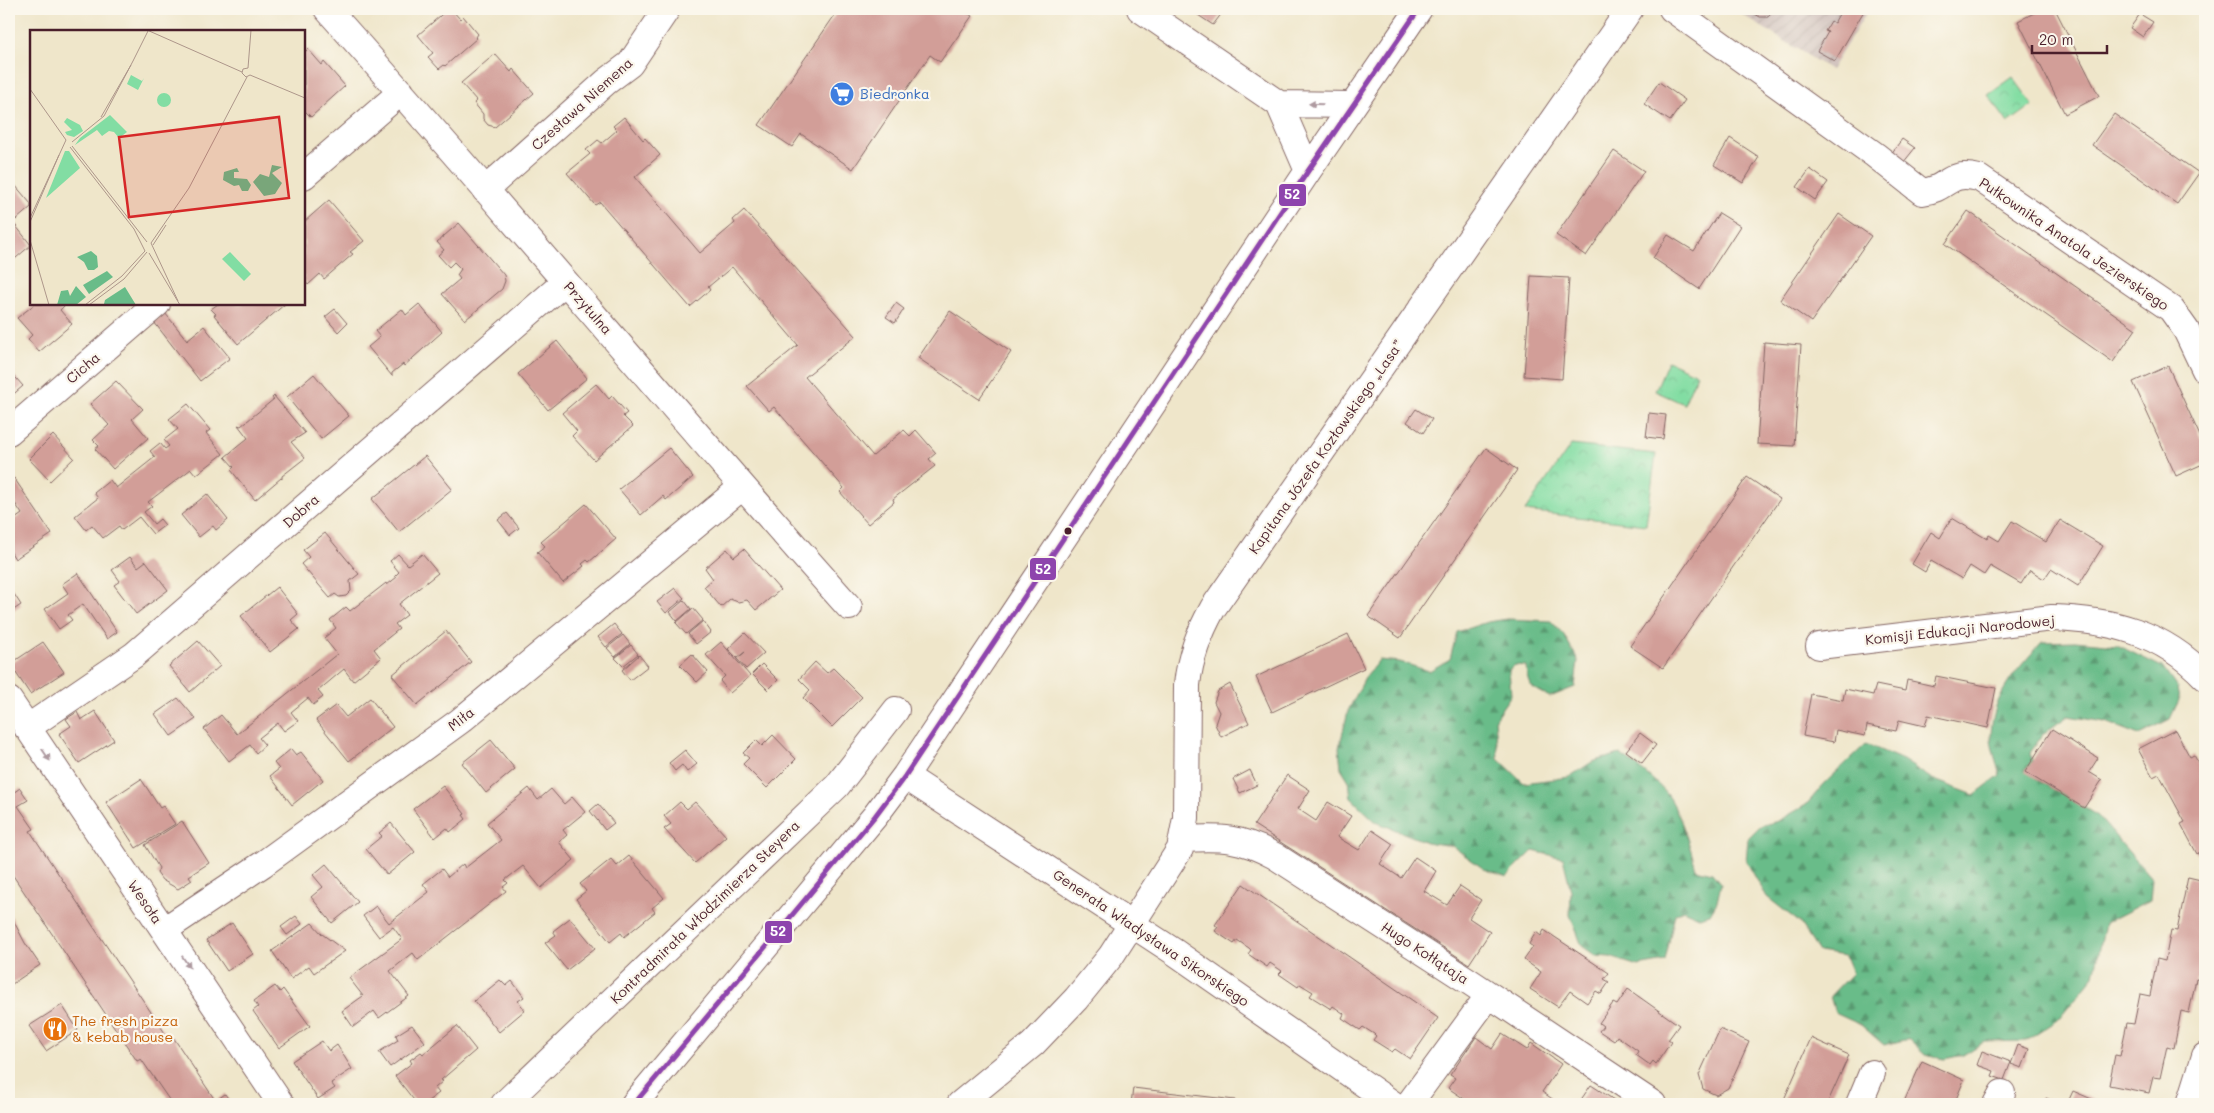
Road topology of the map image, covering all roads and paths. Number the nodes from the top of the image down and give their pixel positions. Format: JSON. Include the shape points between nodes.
{"nodes":[{"id":1,"x":327,"y":9,"type":"edge"},
{"id":2,"x":667,"y":9,"type":"edge"},
{"id":3,"x":1140,"y":9,"type":"edge"},
{"id":4,"x":1419,"y":9,"type":"edge"},
{"id":5,"x":1630,"y":9,"type":"edge"},
{"id":6,"x":1672,"y":9,"type":"edge"},
{"id":7,"x":401,"y":92,"type":"junction"},
{"id":8,"x":1279,"y":104,"type":"junction"},
{"id":9,"x":1352,"y":105,"type":"junction"},
{"id":10,"x":1308,"y":171,"type":"junction"},
{"id":11,"x":305,"y":175,"type":"edge"},
{"id":12,"x":485,"y":190,"type":"junction"},
{"id":13,"x":565,"y":282,"type":"junction"},
{"id":14,"x":156,"y":305,"type":"edge"},
{"id":15,"x":2205,"y":370,"type":"edge"},
{"id":16,"x":9,"y":432,"type":"edge"},
{"id":17,"x":742,"y":487,"type":"junction"},
{"id":18,"x":849,"y":607,"type":"dead end"},
{"id":19,"x":1819,"y":646,"type":"dead end"},
{"id":20,"x":2205,"y":677,"type":"edge"},
{"id":21,"x":9,"y":700,"type":"edge"},
{"id":22,"x":896,"y":710,"type":"dead end"},
{"id":23,"x":27,"y":728,"type":"junction"},
{"id":24,"x":906,"y":776,"type":"junction"},
{"id":25,"x":1184,"y":839,"type":"junction"},
{"id":26,"x":1133,"y":924,"type":"junction"},
{"id":27,"x":164,"y":930,"type":"junction"},
{"id":28,"x":1489,"y":995,"type":"junction"},
{"id":29,"x":2204,"y":1070,"type":"edge"},
{"id":30,"x":1872,"y":1073,"type":"dead end"},
{"id":31,"x":281,"y":1104,"type":"edge"},
{"id":32,"x":504,"y":1104,"type":"edge"},
{"id":33,"x":634,"y":1104,"type":"edge"},
{"id":34,"x":960,"y":1104,"type":"edge"},
{"id":35,"x":1393,"y":1104,"type":"edge"},
{"id":36,"x":1409,"y":1104,"type":"edge"},
{"id":37,"x":1653,"y":1104,"type":"edge"},
{"id":38,"x":1859,"y":1104,"type":"edge"},
{"id":39,"x":2190,"y":1104,"type":"edge"}],
"edges":[{"from":1,"to":7,"type":"street","name":"Przytulna"},
{"from":2,"to":12,"type":"street","name":"Czesława Niemena","via":[[630,64]]},
{"from":3,"to":8,"type":"street"},
{"from":4,"to":9,"type":"street"},
{"from":5,"to":25,"type":"street","name":"Kapitana Józefa Kozłowskiego „Lasa”","via":[[1201,629],[1188,676]]},
{"from":6,"to":15,"type":"street","name":"Pułkownika Anatola Jezierskiego","via":[[1922,192],[1934,190],[1952,177],[1965,174],[1979,178],[2171,309],[2186,330]]},
{"from":7,"to":11,"type":"street"},
{"from":7,"to":12,"type":"street","name":"Przytulna"},
{"from":9,"to":8,"type":"street","one_way":true},
{"from":8,"to":10,"type":"street"},
{"from":9,"to":10,"type":"street"},
{"from":10,"to":24,"type":"street"},
{"from":12,"to":13,"type":"street","name":"Przytulna"},
{"from":13,"to":17,"type":"street","name":"Przytulna"},
{"from":13,"to":23,"type":"street","name":"Dobra","via":[[134,655]]},
{"from":14,"to":16,"type":"street","name":"Cicha"},
{"from":17,"to":18,"type":"street","name":"Przytulna"},
{"from":17,"to":27,"type":"street","name":"Miła","via":[[460,721],[262,864]]},
{"from":19,"to":20,"type":"street","name":"Komisji Edukacji Narodowej","via":[[2052,618],[2087,619],[2149,636]]},
{"from":21,"to":23,"type":"street","name":"Wesoła"},
{"from":22,"to":32,"type":"street","name":"Kontradmirała Włodzimierza Steyera","via":[[837,786]]},
{"from":23,"to":27,"type":"street","name":"Wesoła","one_way":true},
{"from":24,"to":26,"type":"street","name":"Generała Władysława Sikorskiego"},
{"from":24,"to":33,"type":"street"},
{"from":25,"to":26,"type":"street","name":"Kapitana Józefa Kozłowskiego „Lasa”","via":[[1173,864]]},
{"from":25,"to":28,"type":"street","name":"Hugo Kołłątaja","via":[[1229,838],[1259,848]]},
{"from":26,"to":34,"type":"street","name":"Kapitana Józefa Kozłowskiego „Lasa”","via":[[1088,985],[1033,1044]]},
{"from":26,"to":35,"type":"street","name":"Generała Władysława Sikorskiego"},
{"from":27,"to":31,"type":"street","name":"Wesoła","one_way":true},
{"from":28,"to":36,"type":"street"},
{"from":28,"to":37,"type":"street","name":"Hugo Kołłątaja"},
{"from":29,"to":39,"type":"street"},
{"from":30,"to":38,"type":"street"}]}
